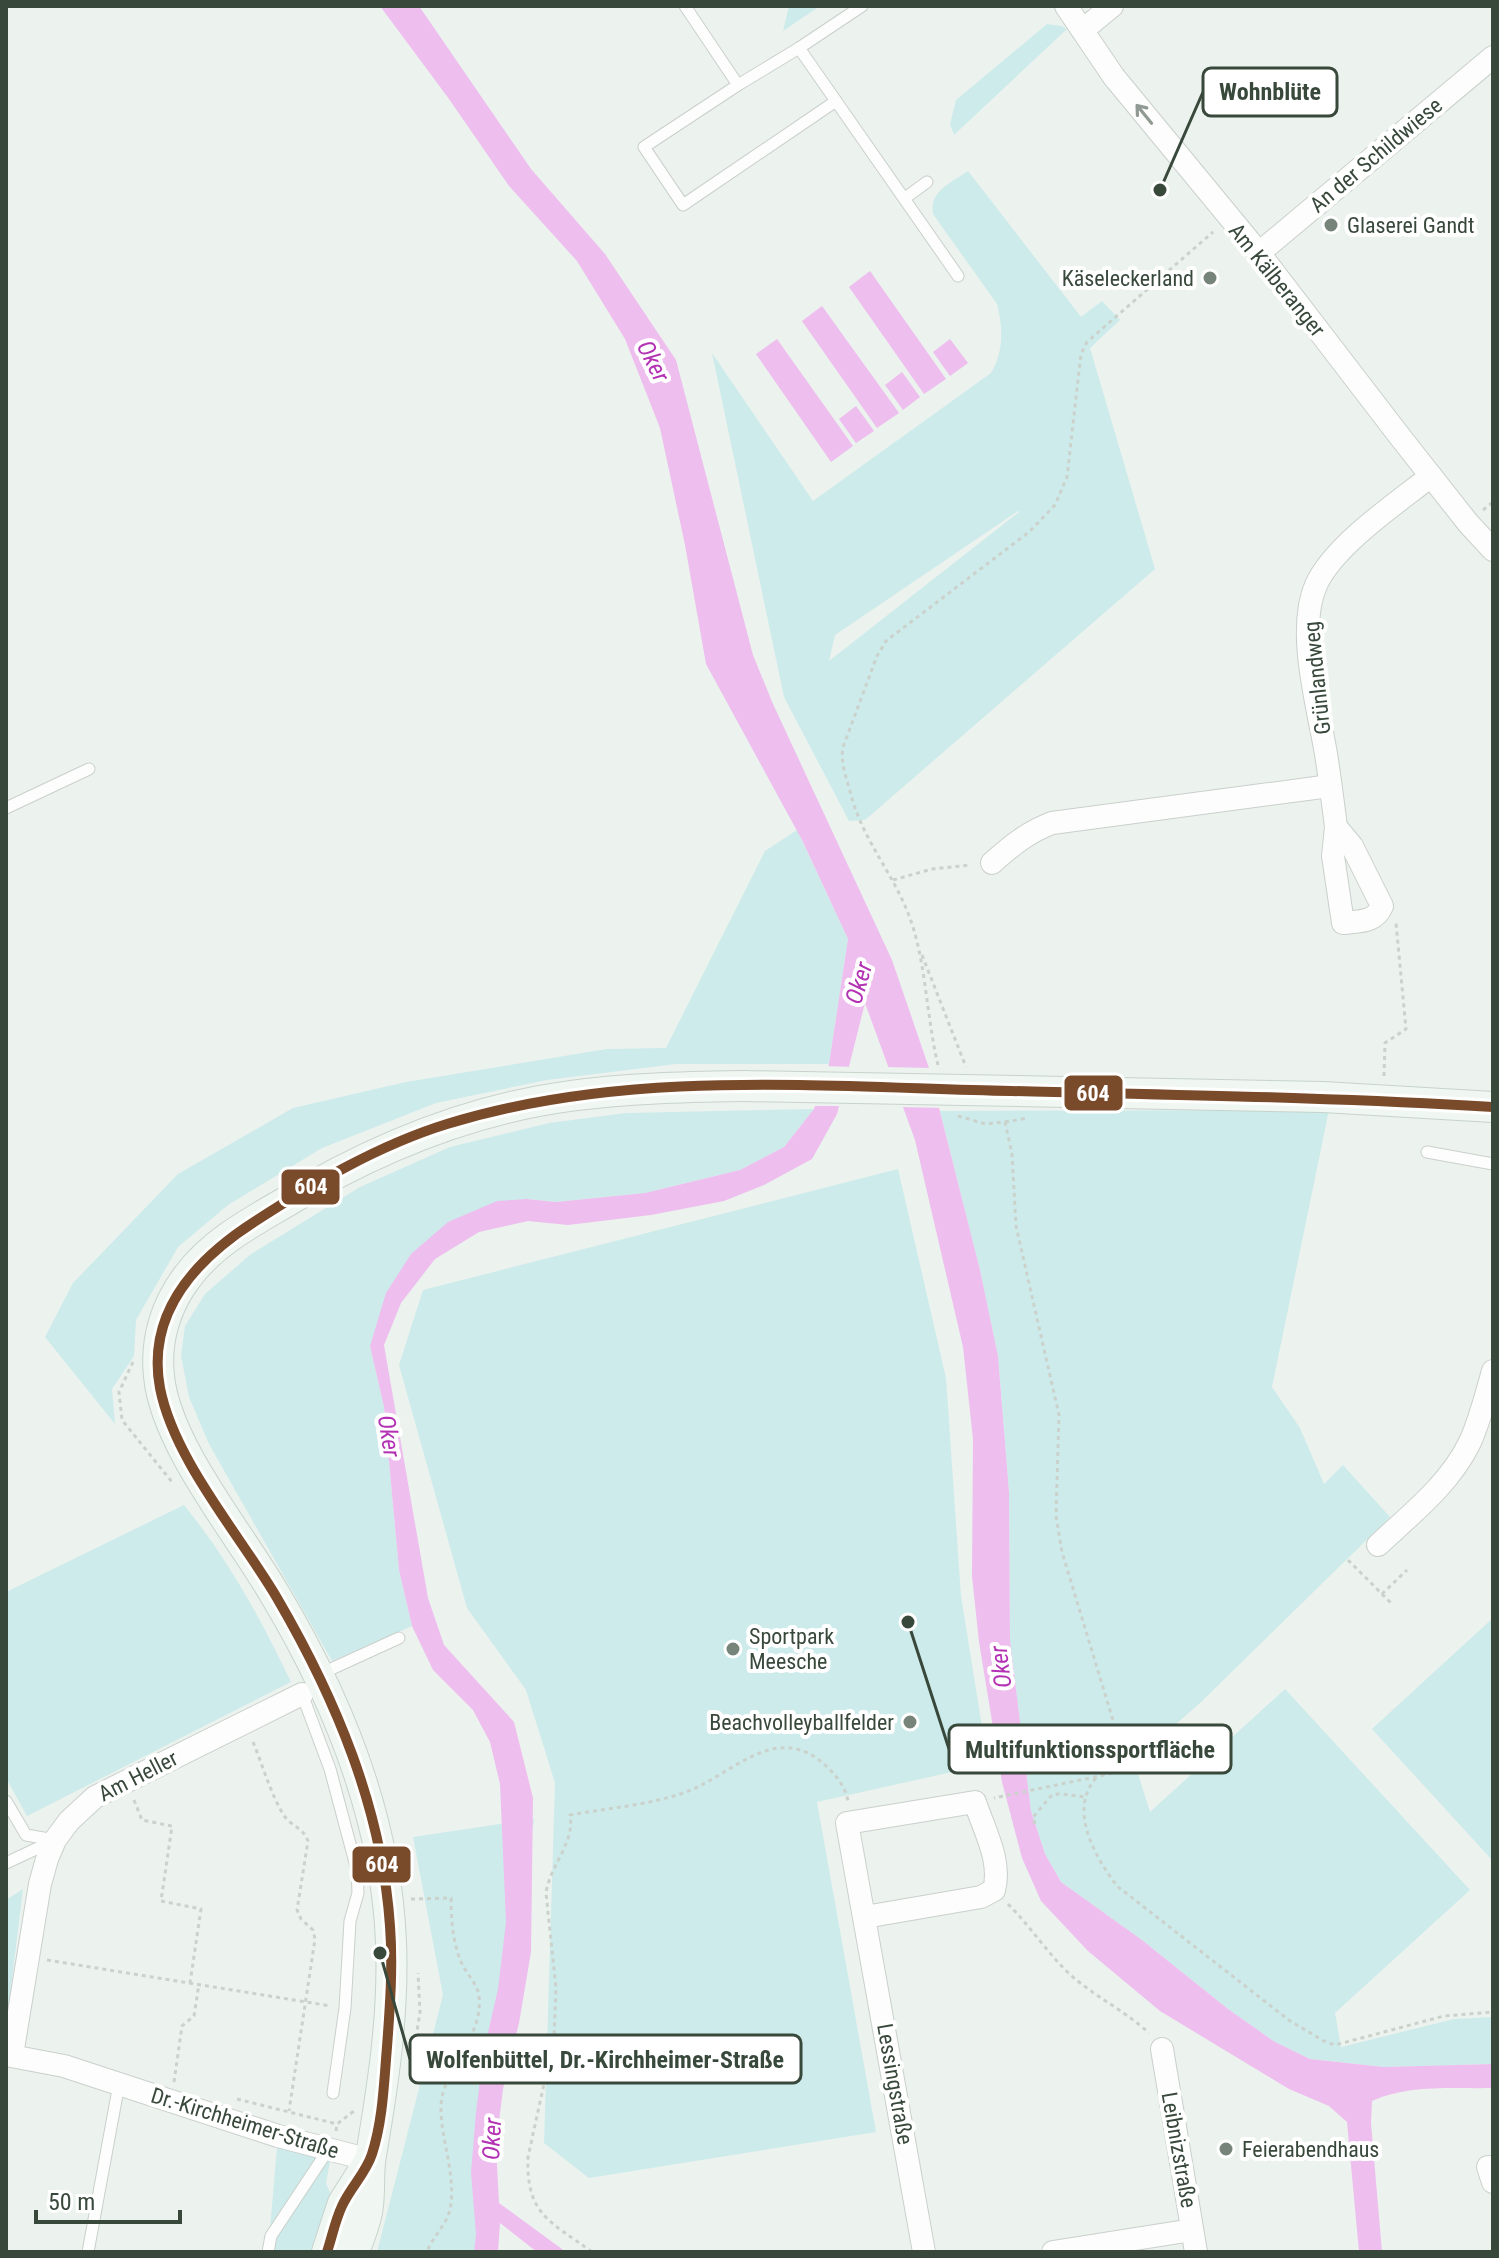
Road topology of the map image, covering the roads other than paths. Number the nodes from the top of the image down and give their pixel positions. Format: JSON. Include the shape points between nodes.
{"nodes":[{"id":1,"x":685,"y":6,"type":"edge"},
{"id":2,"x":862,"y":6,"type":"edge"},
{"id":3,"x":1066,"y":6,"type":"edge"},
{"id":4,"x":1112,"y":6,"type":"edge"},
{"id":5,"x":1083,"y":30,"type":"junction"},
{"id":6,"x":799,"y":48,"type":"junction"},
{"id":7,"x":1493,"y":57,"type":"edge"},
{"id":8,"x":738,"y":85,"type":"junction"},
{"id":9,"x":836,"y":101,"type":"junction"},
{"id":10,"x":927,"y":182,"type":"dead end"},
{"id":11,"x":905,"y":198,"type":"junction"},
{"id":12,"x":1259,"y":253,"type":"junction"},
{"id":13,"x":958,"y":276,"type":"dead end"},
{"id":14,"x":1431,"y":476,"type":"junction"},
{"id":15,"x":1493,"y":550,"type":"edge"},
{"id":16,"x":89,"y":769,"type":"dead end"},
{"id":17,"x":1330,"y":786,"type":"junction"},
{"id":18,"x":6,"y":808,"type":"edge"},
{"id":19,"x":1336,"y":827,"type":"junction"},
{"id":20,"x":992,"y":863,"type":"road end"},
{"id":21,"x":1493,"y":1107,"type":"edge"},
{"id":22,"x":1427,"y":1152,"type":"dead end"},
{"id":23,"x":1493,"y":1164,"type":"edge"},
{"id":24,"x":1493,"y":1371,"type":"edge"},
{"id":25,"x":1378,"y":1545,"type":"dead end"},
{"id":26,"x":399,"y":1638,"type":"dead end"},
{"id":27,"x":310,"y":1685,"type":"junction"},
{"id":28,"x":6,"y":1801,"type":"edge"},
{"id":29,"x":55,"y":1840,"type":"junction"},
{"id":30,"x":6,"y":1863,"type":"edge"},
{"id":31,"x":865,"y":1917,"type":"junction"},
{"id":32,"x":1162,"y":2049,"type":"road end"},
{"id":33,"x":9,"y":2055,"type":"edge"},
{"id":34,"x":119,"y":2084,"type":"junction"},
{"id":35,"x":333,"y":2093,"type":"dead end"},
{"id":36,"x":328,"y":2150,"type":"junction"},
{"id":37,"x":370,"y":2160,"type":"junction"},
{"id":38,"x":1194,"y":2241,"type":"edge"},
{"id":39,"x":88,"y":2252,"type":"edge"},
{"id":40,"x":268,"y":2252,"type":"edge"},
{"id":41,"x":327,"y":2252,"type":"edge"},
{"id":42,"x":354,"y":2252,"type":"edge"},
{"id":43,"x":924,"y":2252,"type":"edge"},
{"id":44,"x":1053,"y":2252,"type":"edge"}],
"edges":[{"from":1,"to":8,"type":"lane"},
{"from":2,"to":6,"type":"lane"},
{"from":3,"to":5,"type":"street","name":"Am Kälberanger"},
{"from":4,"to":5,"type":"street"},
{"from":12,"to":5,"type":"street","name":"Am Kälberanger","one_way":true,"via":[[1114,77]]},
{"from":6,"to":8,"type":"lane"},
{"from":6,"to":9,"type":"lane"},
{"from":7,"to":12,"type":"street","name":"An der Schildwiese"},
{"from":8,"to":9,"type":"lane","via":[[644,147],[683,205]]},
{"from":9,"to":11,"type":"lane"},
{"from":10,"to":11,"type":"lane"},
{"from":11,"to":13,"type":"lane"},
{"from":12,"to":14,"type":"street","name":"Am Kälberanger"},
{"from":14,"to":15,"type":"street","name":"Am Kälberanger"},
{"from":14,"to":17,"type":"street","name":"Grünlandweg","via":[[1344,547],[1316,585],[1309,636]]},
{"from":16,"to":18,"type":"lane"},
{"from":17,"to":19,"type":"street","name":"Grünlandweg"},
{"from":17,"to":20,"type":"street","via":[[1052,823],[1035,829]]},
{"from":19,"to":19,"type":"street","name":"Grünlandweg","via":[[1352,846],[1382,906],[1368,921],[1343,923],[1333,856]]},
{"from":21,"to":27,"type":"main road","bridge":true,"via":[[1323,1097],[743,1086],[624,1090],[496,1111],[411,1137],[347,1167],[210,1252],[170,1304],[159,1349],[166,1411],[280,1602]]},
{"from":22,"to":23,"type":"lane"},
{"from":24,"to":25,"type":"street","via":[[1461,1458]]},
{"from":26,"to":27,"type":"lane"},
{"from":27,"to":29,"type":"street","name":"Am Heller","via":[[81,1807]]},
{"from":27,"to":35,"type":"lane","via":[[357,1870]]},
{"from":27,"to":37,"type":"main road","via":[[352,1753],[389,1908],[386,2064]]},
{"from":28,"to":29,"type":"lane","via":[[26,1835]]},
{"from":29,"to":30,"type":"lane"},
{"from":29,"to":33,"type":"street","name":"Am Heller","via":[[40,1884]]},
{"from":31,"to":31,"type":"street","name":"Lessingstraße","via":[[847,1823],[975,1802],[996,1865],[994,1890],[981,1897]]},
{"from":31,"to":43,"type":"street","name":"Lessingstraße"},
{"from":32,"to":38,"type":"street","name":"Leibnizstraße"},
{"from":33,"to":34,"type":"street","name":"Dr.-Kirchheimer-Straße"},
{"from":34,"to":36,"type":"street","name":"Dr.-Kirchheimer-Straße"},
{"from":34,"to":39,"type":"lane","name":"Dr.-Kirchheimer-Straße"},
{"from":36,"to":37,"type":"street","name":"Dr.-Kirchheimer-Straße"},
{"from":36,"to":40,"type":"lane","via":[[271,2236]]},
{"from":37,"to":41,"type":"main road","via":[[343,2203]]},
{"from":37,"to":42,"type":"main road","via":[[368,2209]]},
{"from":38,"to":44,"type":"street"}]}
